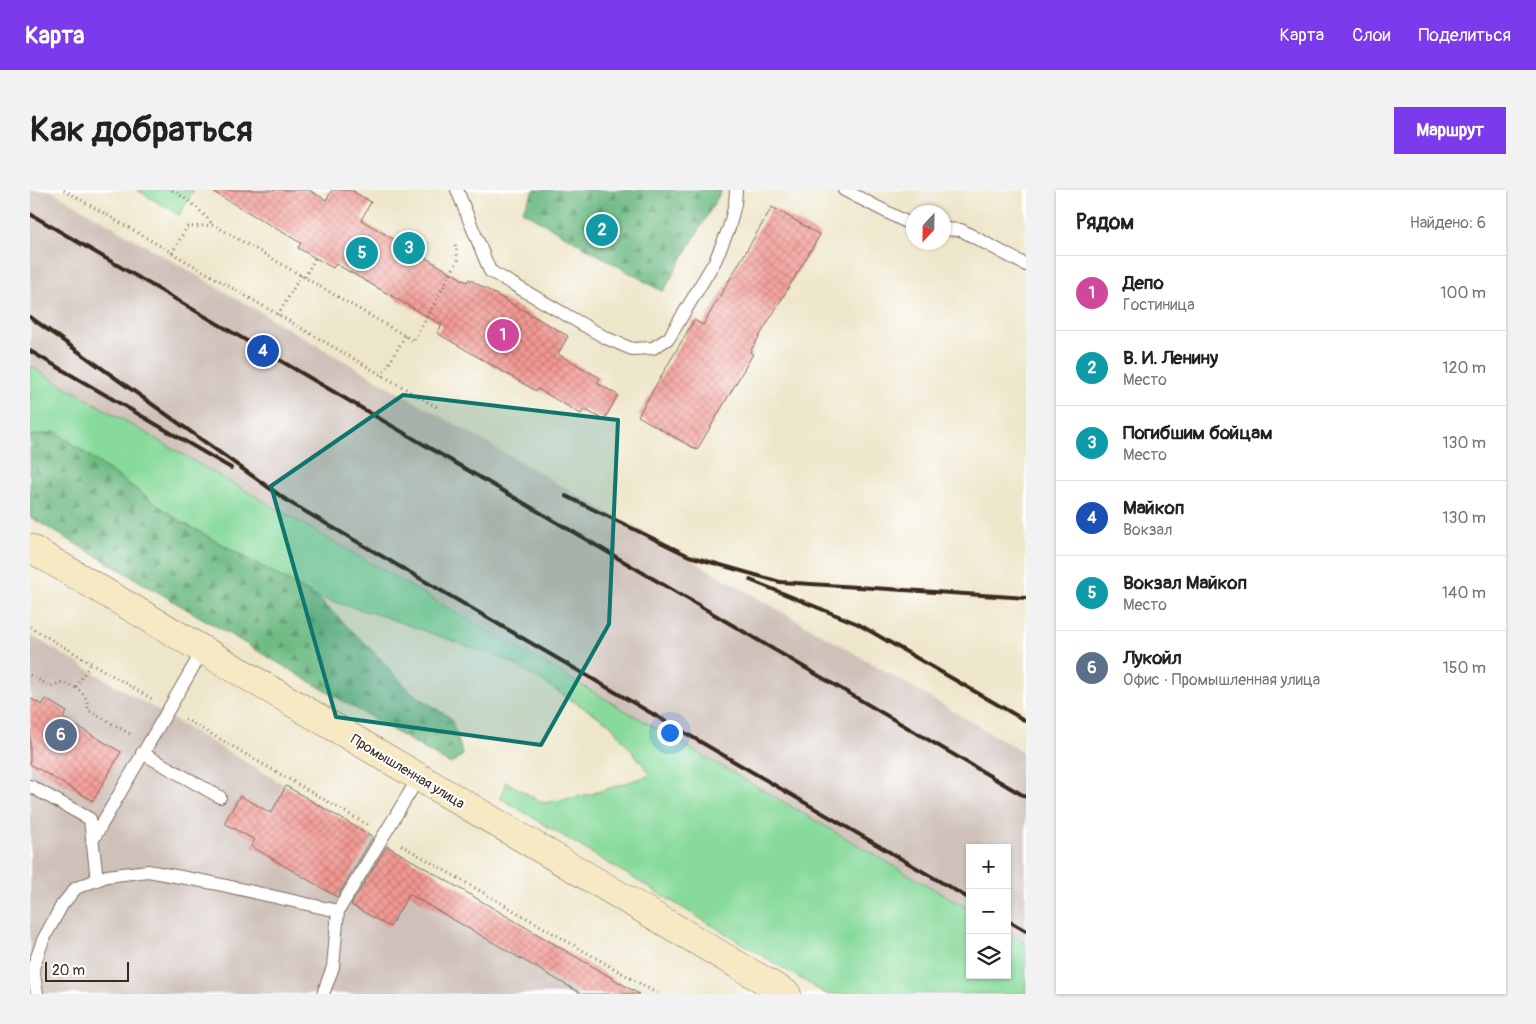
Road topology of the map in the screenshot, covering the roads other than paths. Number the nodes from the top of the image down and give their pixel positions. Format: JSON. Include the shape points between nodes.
{"nodes":[{"id":1,"x":457,"y":190,"type":"edge"},
{"id":2,"x":736,"y":190,"type":"edge"},
{"id":3,"x":844,"y":190,"type":"edge"},
{"id":4,"x":906,"y":222,"type":"edge"},
{"id":5,"x":951,"y":229,"type":"edge"},
{"id":6,"x":1026,"y":265,"type":"edge"},
{"id":7,"x":30,"y":548,"type":"edge"},
{"id":8,"x":203,"y":650,"type":"junction"},
{"id":9,"x":145,"y":749,"type":"junction"},
{"id":10,"x":419,"y":777,"type":"junction"},
{"id":11,"x":30,"y":786,"type":"edge"},
{"id":12,"x":220,"y":797,"type":"dead end"},
{"id":13,"x":92,"y":841,"type":"junction"},
{"id":14,"x":97,"y":880,"type":"junction"},
{"id":15,"x":338,"y":911,"type":"junction"},
{"id":16,"x":34,"y":985,"type":"edge"},
{"id":17,"x":324,"y":994,"type":"edge"},
{"id":18,"x":787,"y":994,"type":"edge"}],
"edges":[{"from":1,"to":2,"type":"lane","via":[[490,271],[606,338],[632,349],[653,348],[669,338],[729,228]]},
{"from":3,"to":4,"type":"lane"},
{"from":5,"to":6,"type":"lane","via":[[961,230]]},
{"from":7,"to":8,"type":"main road","name":"Промышленная улица"},
{"from":8,"to":9,"type":"lane"},
{"from":8,"to":10,"type":"main road","name":"Промышленная улица"},
{"from":9,"to":12,"type":"lane"},
{"from":9,"to":13,"type":"lane"},
{"from":10,"to":15,"type":"lane"},
{"from":10,"to":18,"type":"main road","name":"Промышленная улица"},
{"from":11,"to":13,"type":"lane","via":[[90,819]]},
{"from":13,"to":14,"type":"lane"},
{"from":14,"to":15,"type":"lane","via":[[148,871]]},
{"from":14,"to":16,"type":"lane","via":[[76,888],[62,905],[33,968]]},
{"from":15,"to":17,"type":"lane","via":[[333,967]]}]}
